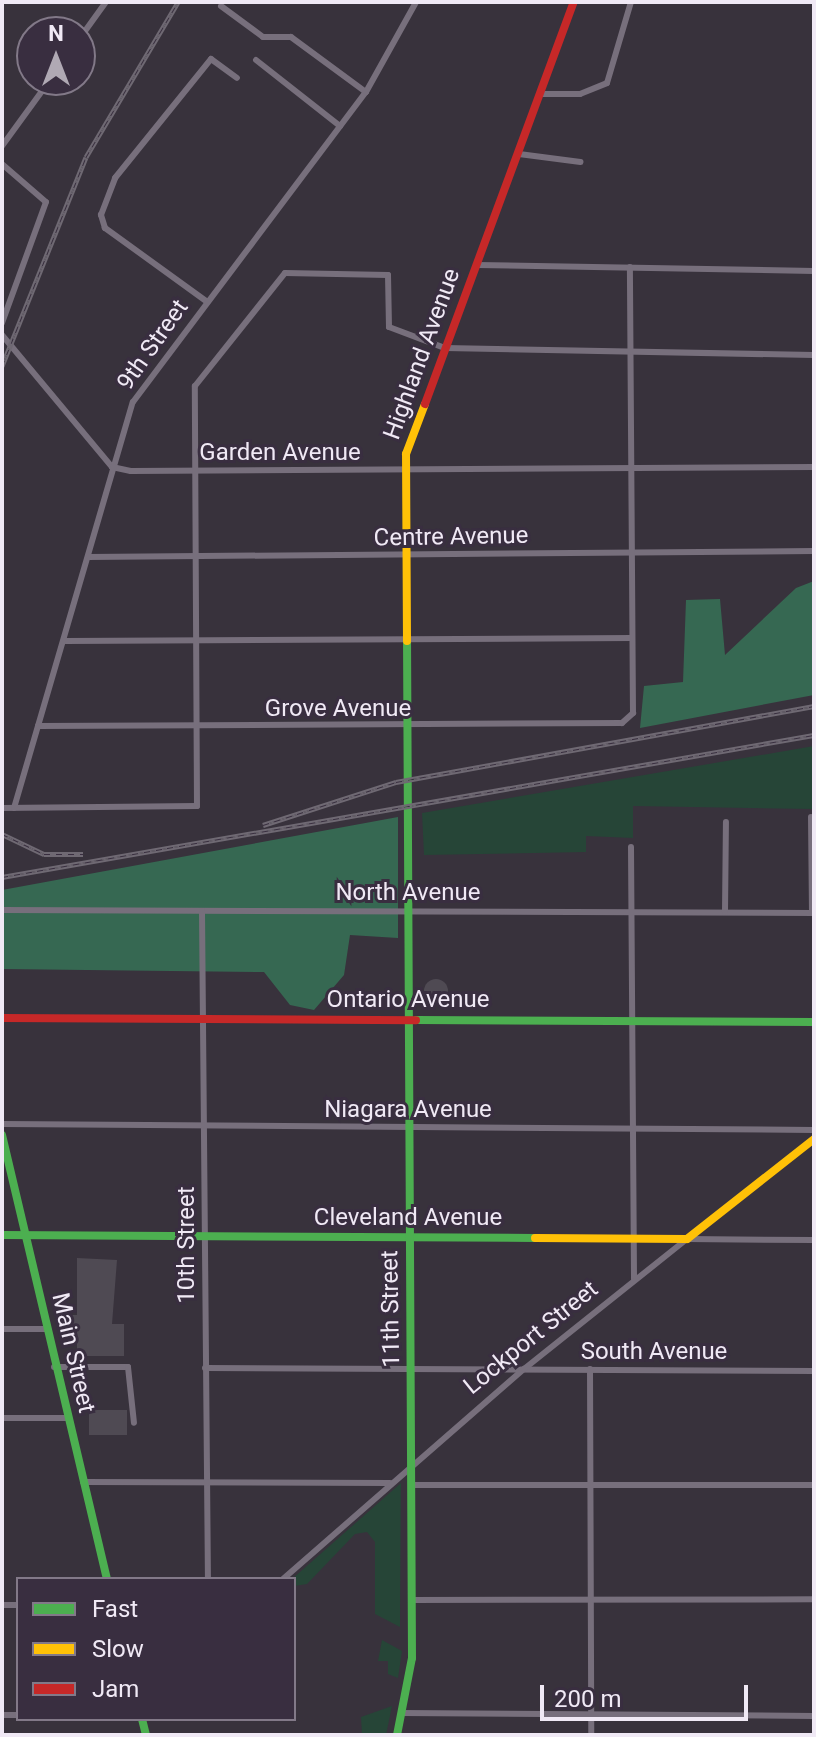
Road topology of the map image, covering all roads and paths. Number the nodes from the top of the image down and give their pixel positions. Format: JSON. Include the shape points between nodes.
{"nodes":[{"id":1,"x":416,"y":2,"type":"edge"},
{"id":2,"x":574,"y":2,"type":"edge"},
{"id":3,"x":631,"y":2,"type":"edge"},
{"id":4,"x":221,"y":6,"type":"dead end"},
{"id":5,"x":256,"y":60,"type":"dead end"},
{"id":6,"x":237,"y":78,"type":"dead end"},
{"id":7,"x":366,"y":92,"type":"junction"},
{"id":8,"x":540,"y":94,"type":"junction"},
{"id":9,"x":38,"y":96,"type":"edge"},
{"id":10,"x":340,"y":126,"type":"junction"},
{"id":11,"x":2,"y":146,"type":"edge"},
{"id":12,"x":519,"y":154,"type":"junction"},
{"id":13,"x":580,"y":162,"type":"dead end"},
{"id":14,"x":2,"y":164,"type":"edge"},
{"id":15,"x":477,"y":265,"type":"junction"},
{"id":16,"x":630,"y":267,"type":"junction"},
{"id":17,"x":814,"y":271,"type":"edge"},
{"id":18,"x":206,"y":301,"type":"junction"},
{"id":19,"x":2,"y":323,"type":"edge"},
{"id":20,"x":2,"y":335,"type":"edge"},
{"id":21,"x":445,"y":348,"type":"junction"},
{"id":22,"x":629,"y":353,"type":"junction"},
{"id":23,"x":814,"y":355,"type":"edge"},
{"id":24,"x":112,"y":467,"type":"junction"},
{"id":25,"x":814,"y":467,"type":"edge"},
{"id":26,"x":631,"y":469,"type":"junction"},
{"id":27,"x":404,"y":470,"type":"junction"},
{"id":28,"x":196,"y":472,"type":"junction"},
{"id":29,"x":814,"y":551,"type":"edge"},
{"id":30,"x":631,"y":552,"type":"junction"},
{"id":31,"x":405,"y":556,"type":"junction"},
{"id":32,"x":88,"y":557,"type":"junction"},
{"id":33,"x":196,"y":558,"type":"junction"},
{"id":34,"x":632,"y":638,"type":"junction"},
{"id":35,"x":408,"y":639,"type":"junction"},
{"id":36,"x":197,"y":640,"type":"junction"},
{"id":37,"x":65,"y":641,"type":"junction"},
{"id":38,"x":38,"y":726,"type":"junction"},
{"id":39,"x":197,"y":726,"type":"junction"},
{"id":40,"x":407,"y":727,"type":"junction"},
{"id":41,"x":2,"y":808,"type":"edge"},
{"id":42,"x":14,"y":808,"type":"junction"},
{"id":43,"x":811,"y":817,"type":"dead end"},
{"id":44,"x":726,"y":822,"type":"dead end"},
{"id":45,"x":408,"y":833,"type":"joint"},
{"id":46,"x":631,"y":847,"type":"dead end"},
{"id":47,"x":2,"y":910,"type":"edge"},
{"id":48,"x":202,"y":911,"type":"junction"},
{"id":49,"x":408,"y":911,"type":"junction"},
{"id":50,"x":631,"y":912,"type":"junction"},
{"id":51,"x":725,"y":912,"type":"junction"},
{"id":52,"x":813,"y":913,"type":"edge"},
{"id":53,"x":2,"y":1018,"type":"edge"},
{"id":54,"x":203,"y":1020,"type":"junction"},
{"id":55,"x":409,"y":1020,"type":"junction"},
{"id":56,"x":632,"y":1021,"type":"junction"},
{"id":57,"x":814,"y":1022,"type":"edge"},
{"id":58,"x":2,"y":1124,"type":"edge"},
{"id":59,"x":204,"y":1127,"type":"junction"},
{"id":60,"x":410,"y":1128,"type":"junction"},
{"id":61,"x":633,"y":1129,"type":"junction"},
{"id":62,"x":814,"y":1130,"type":"edge"},
{"id":63,"x":2,"y":1135,"type":"edge"},
{"id":64,"x":814,"y":1139,"type":"edge"},
{"id":65,"x":2,"y":1235,"type":"edge"},
{"id":66,"x":25,"y":1235,"type":"junction"},
{"id":67,"x":206,"y":1236,"type":"junction"},
{"id":68,"x":411,"y":1238,"type":"junction"},
{"id":69,"x":633,"y":1239,"type":"junction"},
{"id":70,"x":687,"y":1239,"type":"junction"},
{"id":71,"x":814,"y":1240,"type":"edge"},
{"id":72,"x":634,"y":1279,"type":"junction"},
{"id":73,"x":2,"y":1329,"type":"edge"},
{"id":74,"x":46,"y":1329,"type":"junction"},
{"id":75,"x":54,"y":1367,"type":"junction"},
{"id":76,"x":205,"y":1368,"type":"junction"},
{"id":77,"x":412,"y":1368,"type":"junction"},
{"id":78,"x":524,"y":1369,"type":"junction"},
{"id":79,"x":590,"y":1369,"type":"junction"},
{"id":80,"x":814,"y":1371,"type":"edge"},
{"id":81,"x":2,"y":1418,"type":"edge"},
{"id":82,"x":67,"y":1418,"type":"junction"},
{"id":83,"x":134,"y":1423,"type":"dead end"},
{"id":84,"x":412,"y":1464,"type":"junction"},
{"id":85,"x":83,"y":1482,"type":"junction"},
{"id":86,"x":207,"y":1482,"type":"junction"},
{"id":87,"x":390,"y":1483,"type":"junction"},
{"id":88,"x":412,"y":1485,"type":"junction"},
{"id":89,"x":591,"y":1485,"type":"junction"},
{"id":90,"x":814,"y":1485,"type":"edge"},
{"id":91,"x":107,"y":1577,"type":"edge"},
{"id":92,"x":208,"y":1577,"type":"edge"},
{"id":93,"x":285,"y":1577,"type":"edge"},
{"id":94,"x":592,"y":1599,"type":"junction"},
{"id":95,"x":814,"y":1599,"type":"edge"},
{"id":96,"x":412,"y":1600,"type":"junction"},
{"id":97,"x":401,"y":1713,"type":"junction"},
{"id":98,"x":591,"y":1714,"type":"junction"},
{"id":99,"x":814,"y":1716,"type":"edge"},
{"id":100,"x":397,"y":1735,"type":"edge"},
{"id":101,"x":591,"y":1735,"type":"edge"}],
"edges":[{"from":1,"to":7,"type":"street","name":"9th Street"},
{"from":2,"to":8,"type":"street","name":"Highland Avenue"},
{"from":3,"to":8,"type":"street","via":[[607,83],[580,94]]},
{"from":4,"to":7,"type":"street","via":[[263,37],[291,37]]},
{"from":5,"to":10,"type":"street"},
{"from":6,"to":18,"type":"street","via":[[211,59],[108,191],[101,215],[105,228]]},
{"from":7,"to":10,"type":"street","name":"9th Street"},
{"from":8,"to":12,"type":"street","name":"Highland Avenue"},
{"from":9,"to":11,"type":"street"},
{"from":10,"to":18,"type":"street","name":"9th Street"},
{"from":12,"to":13,"type":"street"},
{"from":12,"to":15,"type":"street","name":"Highland Avenue"},
{"from":14,"to":19,"type":"street","via":[[46,199]]},
{"from":15,"to":16,"type":"street"},
{"from":15,"to":21,"type":"street","name":"Highland Avenue"},
{"from":16,"to":17,"type":"street"},
{"from":16,"to":22,"type":"street"},
{"from":18,"to":24,"type":"street","name":"9th Street","via":[[133,402]]},
{"from":20,"to":24,"type":"street"},
{"from":21,"to":22,"type":"street"},
{"from":21,"to":27,"type":"street","name":"Highland Avenue"},
{"from":21,"to":28,"type":"street","via":[[389,327],[388,275],[285,273],[195,386]]},
{"from":22,"to":23,"type":"street"},
{"from":22,"to":26,"type":"street"},
{"from":24,"to":28,"type":"street","name":"Garden Avenue"},
{"from":24,"to":32,"type":"street","name":"9th Street"},
{"from":25,"to":26,"type":"street","name":"Garden Avenue"},
{"from":26,"to":27,"type":"street","name":"Garden Avenue"},
{"from":26,"to":30,"type":"street"},
{"from":27,"to":28,"type":"street","name":"Garden Avenue"},
{"from":27,"to":31,"type":"street","name":"Highland Avenue"},
{"from":28,"to":33,"type":"street"},
{"from":29,"to":30,"type":"street","name":"Centre Avenue"},
{"from":30,"to":31,"type":"street","name":"Centre Avenue"},
{"from":30,"to":34,"type":"street"},
{"from":31,"to":33,"type":"street","name":"Centre Avenue"},
{"from":31,"to":35,"type":"street","name":"Highland Avenue"},
{"from":32,"to":33,"type":"street","name":"Centre Avenue"},
{"from":32,"to":37,"type":"street","name":"9th Street"},
{"from":33,"to":36,"type":"street"},
{"from":34,"to":35,"type":"street"},
{"from":34,"to":40,"type":"street","name":"Grove Avenue","via":[[633,713],[622,723]]},
{"from":35,"to":36,"type":"street"},
{"from":35,"to":40,"type":"street","name":"Highland Avenue"},
{"from":36,"to":37,"type":"street"},
{"from":36,"to":39,"type":"street"},
{"from":37,"to":38,"type":"street","name":"9th Street"},
{"from":38,"to":39,"type":"street","name":"Grove Avenue"},
{"from":38,"to":42,"type":"street","name":"9th Street"},
{"from":39,"to":40,"type":"street","name":"Grove Avenue"},
{"from":39,"to":42,"type":"street","via":[[197,806]]},
{"from":40,"to":45,"type":"street","name":"Highland Avenue"},
{"from":41,"to":42,"type":"street"},
{"from":43,"to":52,"type":"street"},
{"from":44,"to":51,"type":"street"},
{"from":45,"to":49,"type":"street","name":"11th Street"},
{"from":46,"to":50,"type":"street"},
{"from":47,"to":48,"type":"street","name":"North Avenue"},
{"from":48,"to":49,"type":"street","name":"North Avenue"},
{"from":48,"to":54,"type":"street","name":"10th Street"},
{"from":49,"to":50,"type":"street","name":"North Avenue"},
{"from":49,"to":55,"type":"street","name":"11th Street"},
{"from":50,"to":51,"type":"street","name":"North Avenue"},
{"from":50,"to":56,"type":"street"},
{"from":51,"to":52,"type":"street","name":"North Avenue"},
{"from":53,"to":54,"type":"street","name":"Ontario Avenue"},
{"from":54,"to":55,"type":"street","name":"Ontario Avenue"},
{"from":54,"to":59,"type":"street","name":"10th Street"},
{"from":55,"to":56,"type":"street","name":"Ontario Avenue"},
{"from":55,"to":60,"type":"street","name":"11th Street"},
{"from":56,"to":57,"type":"street","name":"Ontario Avenue"},
{"from":56,"to":61,"type":"street"},
{"from":58,"to":59,"type":"street","name":"Niagara Avenue"},
{"from":59,"to":60,"type":"street","name":"Niagara Avenue"},
{"from":59,"to":67,"type":"street","name":"10th Street"},
{"from":60,"to":61,"type":"street","name":"Niagara Avenue"},
{"from":60,"to":68,"type":"street","name":"11th Street"},
{"from":61,"to":62,"type":"street","name":"Niagara Avenue"},
{"from":61,"to":69,"type":"street"},
{"from":63,"to":66,"type":"street","name":"Main Street"},
{"from":64,"to":70,"type":"street","name":"Lockport Street"},
{"from":65,"to":66,"type":"street","name":"Cleveland Avenue"},
{"from":66,"to":67,"type":"street","name":"Cleveland Avenue"},
{"from":66,"to":74,"type":"street","name":"Main Street"},
{"from":67,"to":68,"type":"street","name":"Cleveland Avenue"},
{"from":67,"to":76,"type":"street","name":"10th Street"},
{"from":68,"to":69,"type":"street","name":"Cleveland Avenue"},
{"from":68,"to":77,"type":"street","name":"11th Street"},
{"from":69,"to":70,"type":"street","name":"Cleveland Avenue"},
{"from":69,"to":72,"type":"street"},
{"from":70,"to":71,"type":"street","name":"Cleveland Avenue"},
{"from":70,"to":72,"type":"street","name":"Lockport Street"},
{"from":72,"to":78,"type":"street","name":"Lockport Street"},
{"from":73,"to":74,"type":"street"},
{"from":74,"to":75,"type":"street","name":"Main Street"},
{"from":75,"to":82,"type":"street","name":"Main Street"},
{"from":75,"to":83,"type":"street","via":[[133,1370]]},
{"from":76,"to":77,"type":"street","name":"South Avenue"},
{"from":76,"to":86,"type":"street","name":"10th Street"},
{"from":77,"to":78,"type":"street","name":"South Avenue"},
{"from":77,"to":84,"type":"street","name":"11th Street"},
{"from":78,"to":79,"type":"street","name":"South Avenue"},
{"from":78,"to":84,"type":"street","name":"Lockport Street"},
{"from":79,"to":80,"type":"street","name":"South Avenue"},
{"from":79,"to":89,"type":"street"},
{"from":81,"to":82,"type":"street"},
{"from":82,"to":85,"type":"street","name":"Main Street"},
{"from":84,"to":87,"type":"street","name":"Lockport Street"},
{"from":84,"to":88,"type":"street","name":"11th Street"},
{"from":85,"to":86,"type":"street"},
{"from":85,"to":91,"type":"street","name":"Main Street"},
{"from":86,"to":87,"type":"street"},
{"from":86,"to":92,"type":"street","name":"10th Street"},
{"from":87,"to":93,"type":"street","name":"Lockport Street"},
{"from":88,"to":89,"type":"street"},
{"from":88,"to":96,"type":"street","name":"11th Street"},
{"from":89,"to":90,"type":"street"},
{"from":89,"to":94,"type":"street"},
{"from":94,"to":95,"type":"street"},
{"from":94,"to":96,"type":"street"},
{"from":94,"to":98,"type":"street"},
{"from":96,"to":97,"type":"street","name":"11th Street","via":[[412,1658]]},
{"from":97,"to":98,"type":"street"},
{"from":97,"to":100,"type":"street","name":"11th Street"},
{"from":98,"to":99,"type":"street"},
{"from":98,"to":101,"type":"street"}]}
